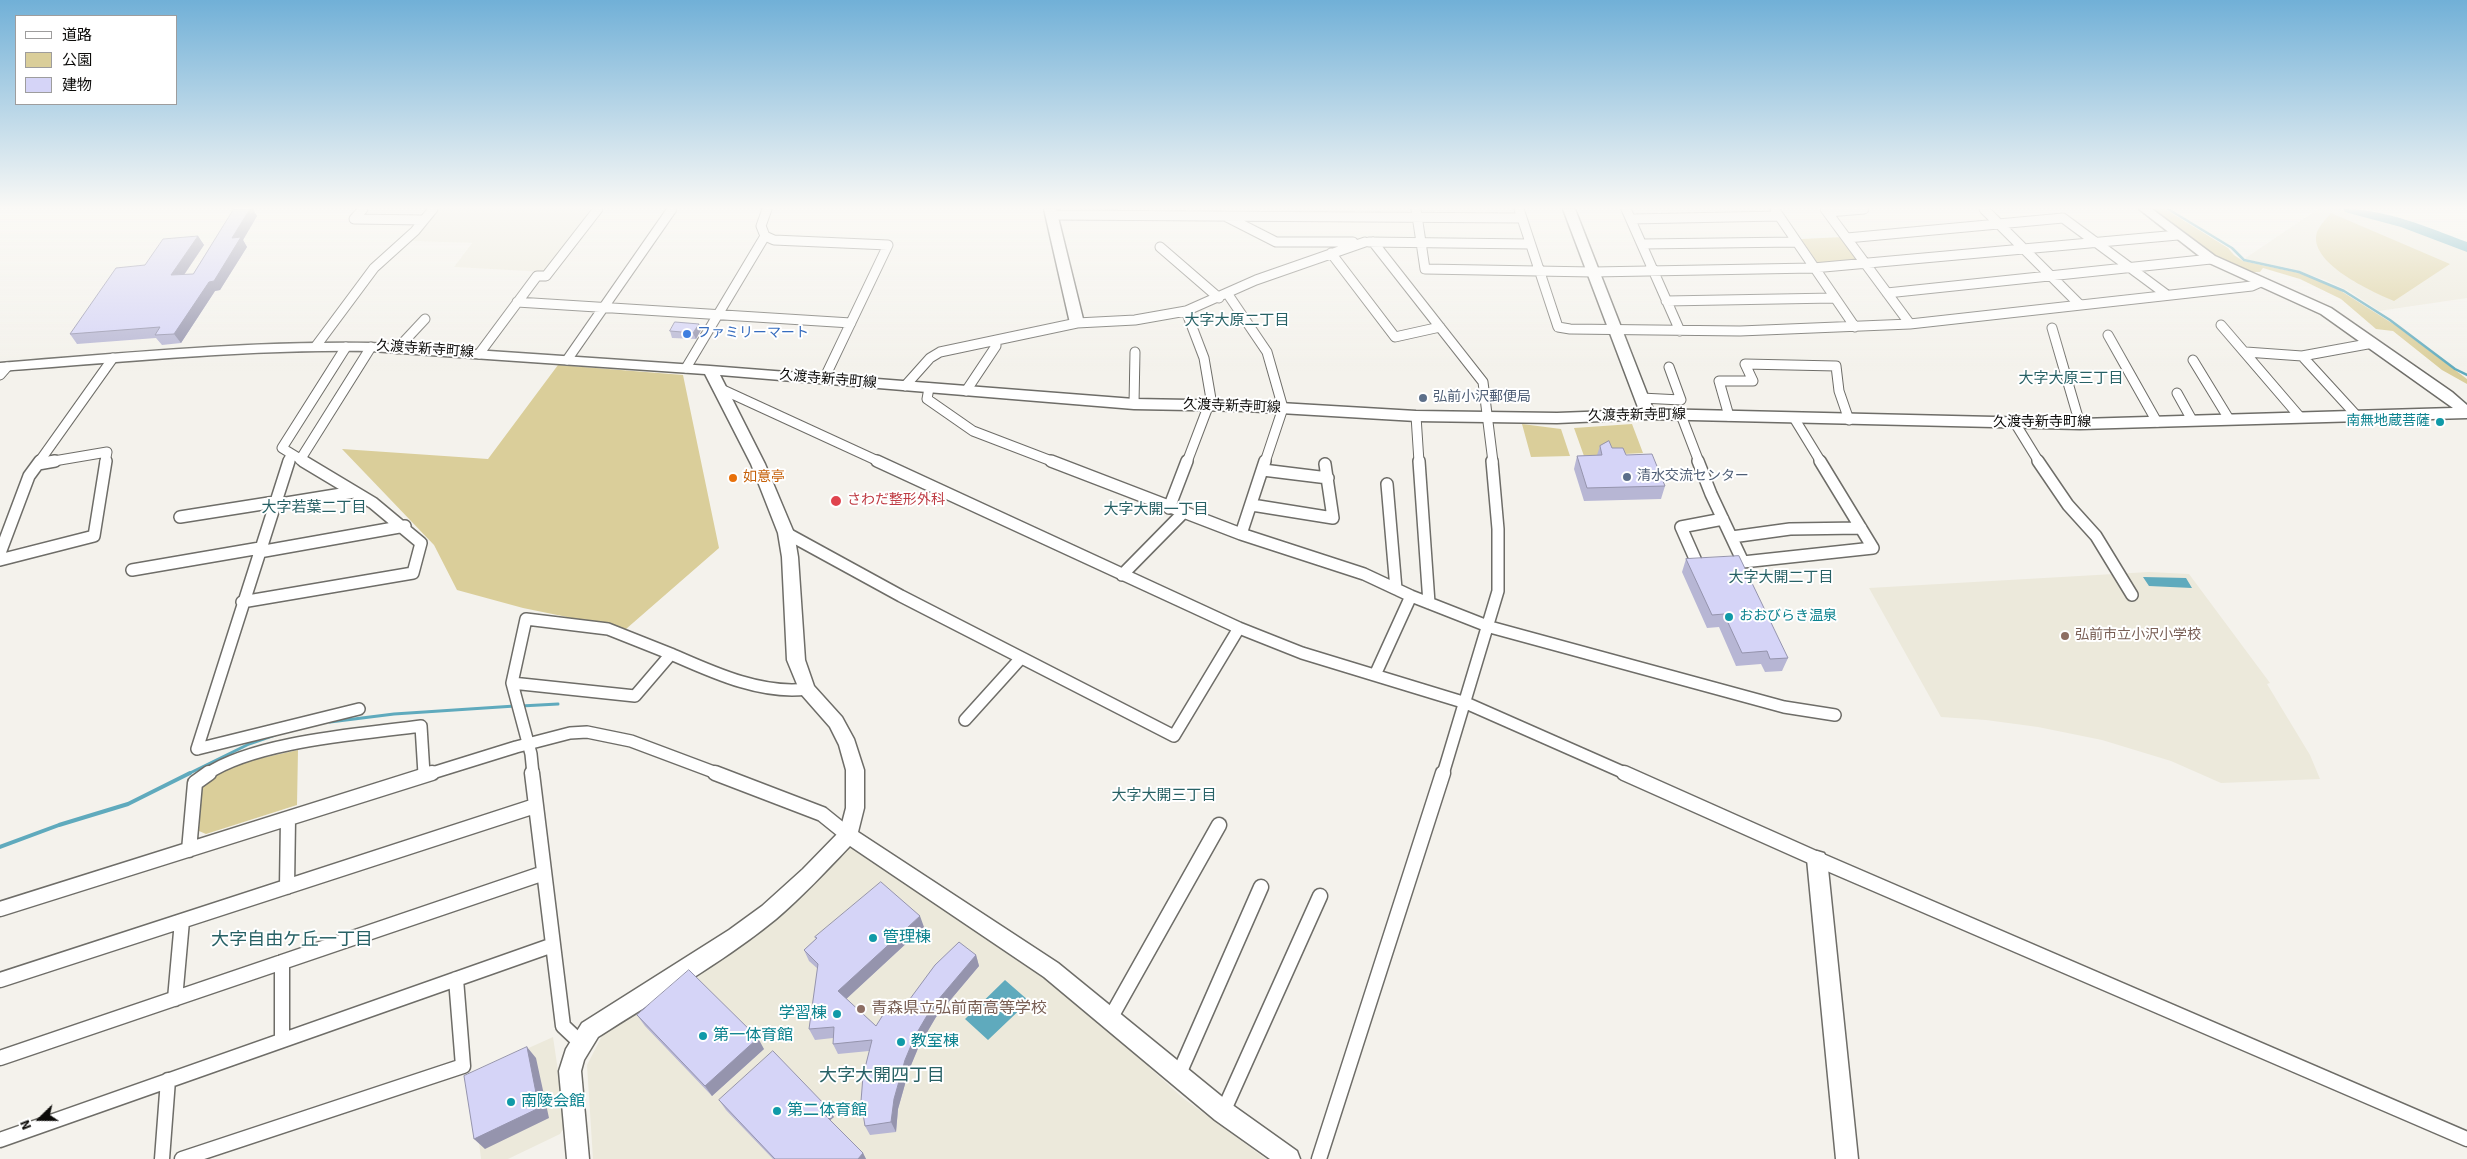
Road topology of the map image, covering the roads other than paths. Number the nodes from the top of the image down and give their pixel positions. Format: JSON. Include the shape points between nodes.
{"nodes":[{"id":1,"x":379,"y":263,"type":"edge"},
{"id":2,"x":556,"y":263,"type":"edge"},
{"id":3,"x":634,"y":263,"type":"edge"},
{"id":4,"x":749,"y":263,"type":"edge"},
{"id":5,"x":880,"y":263,"type":"edge"},
{"id":6,"x":1063,"y":263,"type":"edge"},
{"id":7,"x":1181,"y":263,"type":"edge"},
{"id":8,"x":1303,"y":263,"type":"edge"},
{"id":9,"x":1339,"y":263,"type":"edge"},
{"id":10,"x":1387,"y":263,"type":"edge"},
{"id":11,"x":1424,"y":263,"type":"edge"},
{"id":12,"x":1536,"y":263,"type":"edge"},
{"id":13,"x":1590,"y":263,"type":"edge"},
{"id":14,"x":1650,"y":263,"type":"edge"},
{"id":15,"x":1810,"y":263,"type":"edge"},
{"id":16,"x":1884,"y":263,"type":"edge"},
{"id":17,"x":2039,"y":263,"type":"edge"},
{"id":18,"x":2123,"y":263,"type":"edge"},
{"id":19,"x":2174,"y":263,"type":"edge"},
{"id":20,"x":2220,"y":263,"type":"edge"},
{"id":21,"x":1866,"y":265,"type":"junction"},
{"id":22,"x":1813,"y":268,"type":"junction"},
{"id":23,"x":2129,"y":268,"type":"junction"},
{"id":24,"x":1538,"y":270,"type":"junction"},
{"id":25,"x":1654,"y":271,"type":"junction"},
{"id":26,"x":1593,"y":272,"type":"junction"},
{"id":27,"x":2051,"y":276,"type":"junction"},
{"id":28,"x":2261,"y":282,"type":"junction"},
{"id":29,"x":1887,"y":293,"type":"junction"},
{"id":30,"x":2167,"y":295,"type":"junction"},
{"id":31,"x":1223,"y":296,"type":"junction"},
{"id":32,"x":1834,"y":298,"type":"junction"},
{"id":33,"x":1666,"y":300,"type":"junction"},
{"id":34,"x":517,"y":302,"type":"junction"},
{"id":35,"x":2080,"y":305,"type":"junction"},
{"id":36,"x":603,"y":308,"type":"junction"},
{"id":37,"x":1186,"y":311,"type":"junction"},
{"id":38,"x":718,"y":315,"type":"junction"},
{"id":39,"x":426,"y":319,"type":"dead end"},
{"id":40,"x":851,"y":323,"type":"junction"},
{"id":41,"x":1077,"y":323,"type":"junction"},
{"id":42,"x":1910,"y":324,"type":"junction"},
{"id":43,"x":2220,"y":325,"type":"dead end"},
{"id":44,"x":1440,"y":327,"type":"junction"},
{"id":45,"x":1855,"y":327,"type":"junction"},
{"id":46,"x":2052,"y":328,"type":"dead end"},
{"id":47,"x":1616,"y":331,"type":"junction"},
{"id":48,"x":1680,"y":331,"type":"junction"},
{"id":49,"x":2108,"y":334,"type":"dead end"},
{"id":50,"x":996,"y":340,"type":"junction"},
{"id":51,"x":2373,"y":343,"type":"junction"},
{"id":52,"x":316,"y":346,"type":"junction"},
{"id":53,"x":346,"y":347,"type":"junction"},
{"id":54,"x":371,"y":347,"type":"junction"},
{"id":55,"x":397,"y":349,"type":"junction"},
{"id":56,"x":1135,"y":352,"type":"dead end"},
{"id":57,"x":2246,"y":352,"type":"junction"},
{"id":58,"x":479,"y":354,"type":"junction"},
{"id":59,"x":2302,"y":356,"type":"junction"},
{"id":60,"x":112,"y":358,"type":"junction"},
{"id":61,"x":567,"y":360,"type":"junction"},
{"id":62,"x":2193,"y":360,"type":"dead end"},
{"id":63,"x":1669,"y":367,"type":"dead end"},
{"id":64,"x":686,"y":368,"type":"junction"},
{"id":65,"x":2,"y":369,"type":"edge"},
{"id":66,"x":710,"y":370,"type":"junction"},
{"id":67,"x":824,"y":379,"type":"junction"},
{"id":68,"x":906,"y":386,"type":"junction"},
{"id":69,"x":719,"y":388,"type":"junction"},
{"id":70,"x":929,"y":388,"type":"junction"},
{"id":71,"x":966,"y":391,"type":"junction"},
{"id":72,"x":2177,"y":394,"type":"dead end"},
{"id":73,"x":1641,"y":398,"type":"junction"},
{"id":74,"x":1134,"y":404,"type":"junction"},
{"id":75,"x":1208,"y":405,"type":"junction"},
{"id":76,"x":1283,"y":408,"type":"junction"},
{"id":77,"x":2467,"y":412,"type":"edge"},
{"id":78,"x":1648,"y":414,"type":"junction"},
{"id":79,"x":1681,"y":415,"type":"junction"},
{"id":80,"x":2356,"y":415,"type":"junction"},
{"id":81,"x":1416,"y":416,"type":"junction"},
{"id":82,"x":1729,"y":416,"type":"junction"},
{"id":83,"x":2300,"y":417,"type":"junction"},
{"id":84,"x":1489,"y":418,"type":"junction"},
{"id":85,"x":1794,"y":418,"type":"junction"},
{"id":86,"x":2230,"y":418,"type":"junction"},
{"id":87,"x":1849,"y":420,"type":"junction"},
{"id":88,"x":2192,"y":420,"type":"junction"},
{"id":89,"x":2157,"y":422,"type":"junction"},
{"id":90,"x":2015,"y":423,"type":"junction"},
{"id":91,"x":2080,"y":424,"type":"junction"},
{"id":92,"x":296,"y":457,"type":"junction"},
{"id":93,"x":38,"y":464,"type":"junction"},
{"id":94,"x":1325,"y":464,"type":"dead end"},
{"id":95,"x":1263,"y":470,"type":"junction"},
{"id":96,"x":1328,"y":478,"type":"junction"},
{"id":97,"x":1387,"y":484,"type":"dead end"},
{"id":98,"x":354,"y":492,"type":"junction"},
{"id":99,"x":274,"y":503,"type":"junction"},
{"id":100,"x":1252,"y":504,"type":"junction"},
{"id":101,"x":1169,"y":508,"type":"junction"},
{"id":102,"x":1183,"y":513,"type":"junction"},
{"id":103,"x":180,"y":517,"type":"dead end"},
{"id":104,"x":1723,"y":519,"type":"junction"},
{"id":105,"x":405,"y":526,"type":"junction"},
{"id":106,"x":1861,"y":528,"type":"junction"},
{"id":107,"x":786,"y":533,"type":"junction"},
{"id":108,"x":1241,"y":534,"type":"junction"},
{"id":109,"x":1732,"y":537,"type":"junction"},
{"id":110,"x":259,"y":550,"type":"junction"},
{"id":111,"x":0,"y":553,"type":"edge"},
{"id":112,"x":0,"y":560,"type":"edge"},
{"id":113,"x":1696,"y":561,"type":"edge"},
{"id":114,"x":132,"y":570,"type":"dead end"},
{"id":115,"x":1122,"y":575,"type":"junction"},
{"id":116,"x":1396,"y":589,"type":"junction"},
{"id":117,"x":2132,"y":595,"type":"dead end"},
{"id":118,"x":1411,"y":596,"type":"junction"},
{"id":119,"x":242,"y":602,"type":"junction"},
{"id":120,"x":1429,"y":603,"type":"junction"},
{"id":121,"x":1490,"y":627,"type":"junction"},
{"id":122,"x":1239,"y":628,"type":"junction"},
{"id":123,"x":671,"y":654,"type":"junction"},
{"id":124,"x":1020,"y":658,"type":"junction"},
{"id":125,"x":1375,"y":675,"type":"junction"},
{"id":126,"x":512,"y":684,"type":"junction"},
{"id":127,"x":807,"y":689,"type":"junction"},
{"id":128,"x":1466,"y":703,"type":"junction"},
{"id":129,"x":359,"y":709,"type":"dead end"},
{"id":130,"x":1835,"y":715,"type":"dead end"},
{"id":131,"x":964,"y":720,"type":"dead end"},
{"id":132,"x":528,"y":743,"type":"junction"},
{"id":133,"x":424,"y":776,"type":"junction"},
{"id":134,"x":535,"y":806,"type":"junction"},
{"id":135,"x":288,"y":819,"type":"junction"},
{"id":136,"x":1219,"y":825,"type":"dead end"},
{"id":137,"x":848,"y":835,"type":"junction"},
{"id":138,"x":189,"y":850,"type":"junction"},
{"id":139,"x":1817,"y":859,"type":"junction"},
{"id":140,"x":544,"y":873,"type":"junction"},
{"id":141,"x":287,"y":887,"type":"junction"},
{"id":142,"x":1261,"y":888,"type":"dead end"},
{"id":143,"x":1320,"y":896,"type":"dead end"},
{"id":144,"x":0,"y":909,"type":"edge"},
{"id":145,"x":182,"y":921,"type":"junction"},
{"id":146,"x":553,"y":945,"type":"junction"},
{"id":147,"x":282,"y":962,"type":"junction"},
{"id":148,"x":456,"y":979,"type":"junction"},
{"id":149,"x":0,"y":980,"type":"edge"},
{"id":150,"x":175,"y":999,"type":"junction"},
{"id":151,"x":1111,"y":1017,"type":"junction"},
{"id":152,"x":282,"y":1040,"type":"junction"},
{"id":153,"x":581,"y":1043,"type":"junction"},
{"id":154,"x":0,"y":1058,"type":"edge"},
{"id":155,"x":1178,"y":1076,"type":"junction"},
{"id":156,"x":168,"y":1080,"type":"junction"},
{"id":157,"x":1223,"y":1112,"type":"junction"},
{"id":158,"x":2467,"y":1139,"type":"edge"},
{"id":159,"x":0,"y":1140,"type":"edge"},
{"id":160,"x":162,"y":1159,"type":"edge"},
{"id":161,"x":182,"y":1159,"type":"edge"},
{"id":162,"x":578,"y":1159,"type":"edge"},
{"id":163,"x":1288,"y":1159,"type":"edge"},
{"id":164,"x":1319,"y":1159,"type":"edge"},
{"id":165,"x":1847,"y":1159,"type":"edge"}],
"edges":[{"from":1,"to":52,"type":"street"},
{"from":2,"to":34,"type":"street","via":[[546,276],[537,276]]},
{"from":3,"to":36,"type":"street"},
{"from":4,"to":38,"type":"street"},
{"from":5,"to":40,"type":"street"},
{"from":6,"to":41,"type":"street"},
{"from":7,"to":31,"type":"street"},
{"from":8,"to":31,"type":"street"},
{"from":9,"to":44,"type":"street","via":[[1395,337]]},
{"from":10,"to":44,"type":"street"},
{"from":11,"to":24,"type":"street","via":[[1425,269]]},
{"from":12,"to":24,"type":"street"},
{"from":13,"to":26,"type":"street"},
{"from":14,"to":25,"type":"street"},
{"from":15,"to":22,"type":"street"},
{"from":16,"to":21,"type":"street"},
{"from":17,"to":27,"type":"street"},
{"from":18,"to":23,"type":"street"},
{"from":19,"to":23,"type":"street"},
{"from":20,"to":28,"type":"street"},
{"from":21,"to":22,"type":"street"},
{"from":21,"to":29,"type":"street"},
{"from":22,"to":25,"type":"street"},
{"from":22,"to":32,"type":"street"},
{"from":23,"to":27,"type":"street"},
{"from":23,"to":30,"type":"street"},
{"from":24,"to":26,"type":"street"},
{"from":24,"to":47,"type":"street","via":[[1558,327]]},
{"from":25,"to":26,"type":"street"},
{"from":25,"to":33,"type":"street"},
{"from":26,"to":47,"type":"street"},
{"from":27,"to":29,"type":"street"},
{"from":27,"to":35,"type":"street"},
{"from":28,"to":30,"type":"street","via":[[2252,286]]},
{"from":28,"to":51,"type":"street","via":[[2317,306]]},
{"from":29,"to":42,"type":"street"},
{"from":30,"to":35,"type":"street"},
{"from":31,"to":37,"type":"street"},
{"from":31,"to":76,"type":"street","via":[[1267,352]]},
{"from":32,"to":33,"type":"street"},
{"from":32,"to":45,"type":"street"},
{"from":33,"to":48,"type":"street"},
{"from":34,"to":36,"type":"street"},
{"from":34,"to":58,"type":"street"},
{"from":35,"to":42,"type":"street"},
{"from":36,"to":38,"type":"street"},
{"from":36,"to":61,"type":"street"},
{"from":37,"to":41,"type":"street","via":[[1135,320]]},
{"from":37,"to":75,"type":"street","via":[[1204,358],[1211,399]]},
{"from":38,"to":40,"type":"street"},
{"from":38,"to":64,"type":"street"},
{"from":39,"to":55,"type":"street"},
{"from":40,"to":67,"type":"street"},
{"from":41,"to":50,"type":"street"},
{"from":42,"to":45,"type":"street"},
{"from":43,"to":57,"type":"street"},
{"from":44,"to":84,"type":"street","via":[[1483,382]]},
{"from":45,"to":48,"type":"street"},
{"from":46,"to":91,"type":"street"},
{"from":47,"to":48,"type":"street"},
{"from":47,"to":73,"type":"street"},
{"from":49,"to":89,"type":"street"},
{"from":50,"to":68,"type":"street","via":[[940,352],[930,358]]},
{"from":50,"to":71,"type":"street","via":[[996,346]]},
{"from":51,"to":59,"type":"street"},
{"from":51,"to":77,"type":"street"},
{"from":52,"to":53,"type":"street","name":"久渡寺新寺町線"},
{"from":52,"to":60,"type":"street","name":"久渡寺新寺町線"},
{"from":53,"to":54,"type":"street","name":"久渡寺新寺町線"},
{"from":53,"to":92,"type":"street","via":[[282,448]]},
{"from":54,"to":55,"type":"street","name":"久渡寺新寺町線"},
{"from":54,"to":92,"type":"street"},
{"from":55,"to":58,"type":"street","name":"久渡寺新寺町線"},
{"from":56,"to":74,"type":"street"},
{"from":57,"to":59,"type":"street"},
{"from":57,"to":83,"type":"street"},
{"from":58,"to":61,"type":"street","name":"久渡寺新寺町線"},
{"from":59,"to":80,"type":"street"},
{"from":60,"to":65,"type":"street","name":"久渡寺新寺町線"},
{"from":60,"to":93,"type":"street"},
{"from":61,"to":64,"type":"street","name":"久渡寺新寺町線"},
{"from":62,"to":86,"type":"street"},
{"from":63,"to":73,"type":"street","via":[[1681,400]]},
{"from":64,"to":66,"type":"street","name":"久渡寺新寺町線"},
{"from":66,"to":67,"type":"street","name":"久渡寺新寺町線"},
{"from":66,"to":69,"type":"street"},
{"from":67,"to":68,"type":"street","name":"久渡寺新寺町線"},
{"from":68,"to":70,"type":"street","name":"久渡寺新寺町線"},
{"from":69,"to":107,"type":"street","via":[[758,464]]},
{"from":69,"to":115,"type":"street"},
{"from":70,"to":71,"type":"street","name":"久渡寺新寺町線"},
{"from":70,"to":101,"type":"street","via":[[927,399],[973,431]]},
{"from":71,"to":74,"type":"street","name":"久渡寺新寺町線"},
{"from":72,"to":88,"type":"street"},
{"from":73,"to":78,"type":"street"},
{"from":74,"to":75,"type":"street","name":"久渡寺新寺町線"},
{"from":75,"to":76,"type":"street","name":"久渡寺新寺町線"},
{"from":75,"to":101,"type":"street"},
{"from":76,"to":81,"type":"street","name":"久渡寺新寺町線"},
{"from":76,"to":95,"type":"street"},
{"from":77,"to":80,"type":"street","name":"久渡寺新寺町線"},
{"from":78,"to":79,"type":"street","name":"久渡寺新寺町線"},
{"from":78,"to":84,"type":"street","name":"久渡寺新寺町線"},
{"from":79,"to":82,"type":"street","name":"久渡寺新寺町線"},
{"from":79,"to":104,"type":"street"},
{"from":80,"to":83,"type":"street","name":"久渡寺新寺町線"},
{"from":81,"to":84,"type":"street","name":"久渡寺新寺町線"},
{"from":81,"to":120,"type":"street"},
{"from":82,"to":85,"type":"street","name":"久渡寺新寺町線"},
{"from":82,"to":87,"type":"street","via":[[1720,381],[1753,381],[1746,364],[1836,366],[1838,391]]},
{"from":83,"to":86,"type":"street","name":"久渡寺新寺町線"},
{"from":84,"to":121,"type":"street","via":[[1499,562],[1498,591]]},
{"from":85,"to":87,"type":"street","name":"久渡寺新寺町線"},
{"from":85,"to":106,"type":"street"},
{"from":86,"to":88,"type":"street","name":"久渡寺新寺町線"},
{"from":87,"to":90,"type":"street","name":"久渡寺新寺町線"},
{"from":88,"to":89,"type":"street","name":"久渡寺新寺町線"},
{"from":89,"to":91,"type":"street","name":"久渡寺新寺町線"},
{"from":90,"to":91,"type":"street","name":"久渡寺新寺町線"},
{"from":90,"to":117,"type":"street","via":[[2063,498],[2096,536]]},
{"from":92,"to":98,"type":"street"},
{"from":92,"to":99,"type":"street"},
{"from":93,"to":111,"type":"street","via":[[29,476]]},
{"from":93,"to":112,"type":"street","via":[[107,452],[94,536]]},
{"from":94,"to":96,"type":"street"},
{"from":95,"to":96,"type":"street"},
{"from":95,"to":100,"type":"street"},
{"from":96,"to":100,"type":"street","via":[[1333,518]]},
{"from":97,"to":116,"type":"street"},
{"from":98,"to":99,"type":"street"},
{"from":98,"to":105,"type":"street"},
{"from":99,"to":103,"type":"street"},
{"from":99,"to":110,"type":"street"},
{"from":100,"to":108,"type":"street"},
{"from":101,"to":102,"type":"street"},
{"from":102,"to":108,"type":"street"},
{"from":102,"to":115,"type":"street"},
{"from":104,"to":109,"type":"street"},
{"from":104,"to":113,"type":"street","via":[[1681,527]]},
{"from":105,"to":110,"type":"street"},
{"from":105,"to":119,"type":"street","via":[[421,544],[413,573]]},
{"from":106,"to":109,"type":"street","via":[[1790,529]]},
{"from":106,"to":109,"type":"street","via":[[1873,548],[1743,562]]},
{"from":107,"to":124,"type":"street"},
{"from":107,"to":127,"type":"street","via":[[796,660]]},
{"from":108,"to":116,"type":"street","via":[[1364,574]]},
{"from":110,"to":114,"type":"street"},
{"from":110,"to":119,"type":"street"},
{"from":115,"to":122,"type":"street"},
{"from":116,"to":118,"type":"street"},
{"from":118,"to":120,"type":"street"},
{"from":118,"to":125,"type":"street"},
{"from":119,"to":129,"type":"street","via":[[197,749]]},
{"from":120,"to":121,"type":"street"},
{"from":121,"to":128,"type":"street"},
{"from":121,"to":130,"type":"street","via":[[1784,707]]},
{"from":122,"to":124,"type":"street","via":[[1174,736]]},
{"from":122,"to":125,"type":"street","via":[[1302,653]]},
{"from":123,"to":126,"type":"street","via":[[635,696]]},
{"from":123,"to":126,"type":"street","via":[[608,629],[526,618]]},
{"from":123,"to":127,"type":"street","via":[[700,668],[778,690],[794,692]]},
{"from":124,"to":131,"type":"street"},
{"from":125,"to":128,"type":"street"},
{"from":126,"to":132,"type":"street"},
{"from":127,"to":137,"type":"street","via":[[836,722],[848,744],[855,770],[855,808]]},
{"from":128,"to":139,"type":"street"},
{"from":128,"to":164,"type":"street"},
{"from":132,"to":133,"type":"street"},
{"from":132,"to":134,"type":"street"},
{"from":132,"to":137,"type":"street","via":[[586,732],[632,741],[822,814]]},
{"from":133,"to":135,"type":"street"},
{"from":133,"to":138,"type":"street","via":[[421,726],[293,746],[236,759],[194,783]]},
{"from":134,"to":140,"type":"street"},
{"from":134,"to":141,"type":"street"},
{"from":135,"to":138,"type":"street"},
{"from":135,"to":141,"type":"street"},
{"from":136,"to":151,"type":"street"},
{"from":137,"to":151,"type":"street","via":[[1051,970]]},
{"from":137,"to":153,"type":"street","via":[[769,912],[736,937],[605,1019],[590,1030]]},
{"from":138,"to":144,"type":"street"},
{"from":139,"to":158,"type":"street"},
{"from":139,"to":165,"type":"street"},
{"from":140,"to":146,"type":"street"},
{"from":140,"to":147,"type":"street"},
{"from":141,"to":145,"type":"street"},
{"from":142,"to":155,"type":"street"},
{"from":143,"to":157,"type":"street"},
{"from":145,"to":149,"type":"street"},
{"from":145,"to":150,"type":"street"},
{"from":146,"to":148,"type":"street"},
{"from":146,"to":153,"type":"street","via":[[563,1026]]},
{"from":147,"to":150,"type":"street"},
{"from":147,"to":152,"type":"street"},
{"from":148,"to":152,"type":"street"},
{"from":148,"to":161,"type":"street","via":[[462,1066]]},
{"from":150,"to":154,"type":"street"},
{"from":151,"to":155,"type":"street"},
{"from":152,"to":156,"type":"street"},
{"from":153,"to":162,"type":"street","via":[[570,1071]]},
{"from":155,"to":157,"type":"street"},
{"from":156,"to":159,"type":"street"},
{"from":156,"to":160,"type":"street"},
{"from":157,"to":163,"type":"street"}]}
